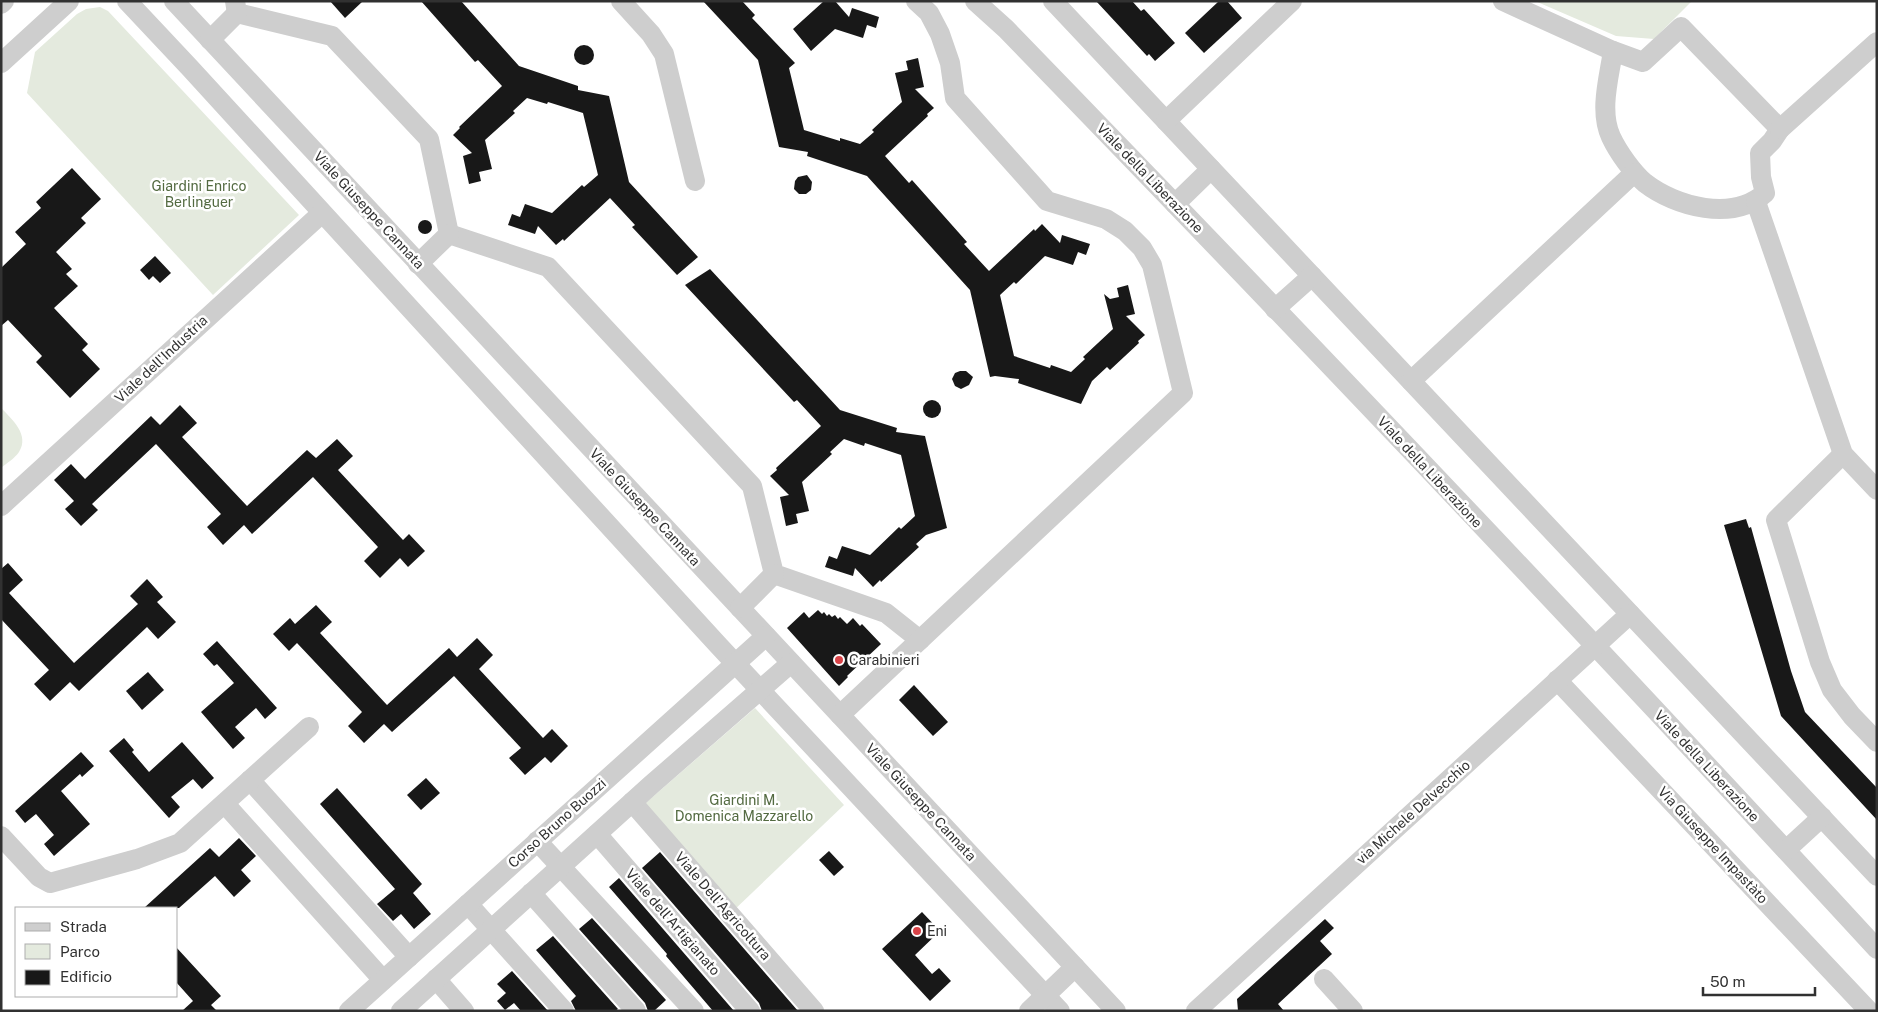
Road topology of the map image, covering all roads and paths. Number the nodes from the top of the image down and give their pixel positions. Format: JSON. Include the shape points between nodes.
{"nodes":[{"id":1,"x":4,"y":1,"type":"edge"},
{"id":2,"x":69,"y":1,"type":"edge"},
{"id":3,"x":127,"y":1,"type":"edge"},
{"id":4,"x":174,"y":1,"type":"edge"},
{"id":5,"x":621,"y":1,"type":"edge"},
{"id":6,"x":916,"y":1,"type":"edge"},
{"id":7,"x":975,"y":1,"type":"edge"},
{"id":8,"x":1053,"y":1,"type":"edge"},
{"id":9,"x":1292,"y":1,"type":"edge"},
{"id":10,"x":1503,"y":1,"type":"edge"},
{"id":11,"x":1,"y":4,"type":"edge"},
{"id":12,"x":236,"y":7,"type":"edge"},
{"id":13,"x":210,"y":40,"type":"junction"},
{"id":14,"x":1877,"y":42,"type":"edge"},
{"id":15,"x":1613,"y":51,"type":"junction"},
{"id":16,"x":1,"y":63,"type":"edge"},
{"id":17,"x":1166,"y":121,"type":"junction"},
{"id":18,"x":1780,"y":129,"type":"junction"},
{"id":19,"x":1211,"y":169,"type":"junction"},
{"id":20,"x":1640,"y":178,"type":"junction"},
{"id":21,"x":695,"y":181,"type":"dead end"},
{"id":22,"x":1756,"y":202,"type":"junction"},
{"id":23,"x":1175,"y":204,"type":"junction"},
{"id":24,"x":322,"y":213,"type":"junction"},
{"id":25,"x":449,"y":234,"type":"junction"},
{"id":26,"x":418,"y":264,"type":"junction"},
{"id":27,"x":1312,"y":276,"type":"junction"},
{"id":28,"x":1275,"y":309,"type":"junction"},
{"id":29,"x":1411,"y":381,"type":"junction"},
{"id":30,"x":1843,"y":454,"type":"junction"},
{"id":31,"x":1877,"y":490,"type":"edge"},
{"id":32,"x":1,"y":506,"type":"edge"},
{"id":33,"x":774,"y":574,"type":"junction"},
{"id":34,"x":740,"y":608,"type":"junction"},
{"id":35,"x":1630,"y":614,"type":"junction"},
{"id":36,"x":766,"y":636,"type":"junction"},
{"id":37,"x":920,"y":640,"type":"junction"},
{"id":38,"x":1595,"y":646,"type":"junction"},
{"id":39,"x":735,"y":664,"type":"junction"},
{"id":40,"x":791,"y":664,"type":"junction"},
{"id":41,"x":1557,"y":680,"type":"junction"},
{"id":42,"x":760,"y":691,"type":"junction"},
{"id":43,"x":840,"y":715,"type":"junction"},
{"id":44,"x":309,"y":727,"type":"dead end"},
{"id":45,"x":1877,"y":742,"type":"edge"},
{"id":46,"x":250,"y":780,"type":"junction"},
{"id":47,"x":632,"y":802,"type":"junction"},
{"id":48,"x":225,"y":804,"type":"junction"},
{"id":49,"x":1822,"y":817,"type":"junction"},
{"id":50,"x":597,"y":834,"type":"junction"},
{"id":51,"x":1,"y":836,"type":"edge"},
{"id":52,"x":537,"y":841,"type":"junction"},
{"id":53,"x":1786,"y":850,"type":"junction"},
{"id":54,"x":560,"y":867,"type":"junction"},
{"id":55,"x":1877,"y":876,"type":"edge"},
{"id":56,"x":531,"y":894,"type":"junction"},
{"id":57,"x":468,"y":904,"type":"junction"},
{"id":58,"x":492,"y":929,"type":"junction"},
{"id":59,"x":1877,"y":949,"type":"edge"},
{"id":60,"x":409,"y":957,"type":"junction"},
{"id":61,"x":1075,"y":967,"type":"junction"},
{"id":62,"x":436,"y":979,"type":"junction"},
{"id":63,"x":1324,"y":979,"type":"dead end"},
{"id":64,"x":384,"y":980,"type":"junction"},
{"id":65,"x":1046,"y":995,"type":"junction"},
{"id":66,"x":349,"y":1011,"type":"edge"},
{"id":67,"x":401,"y":1011,"type":"edge"},
{"id":68,"x":464,"y":1011,"type":"edge"},
{"id":69,"x":564,"y":1011,"type":"edge"},
{"id":70,"x":636,"y":1011,"type":"edge"},
{"id":71,"x":694,"y":1011,"type":"edge"},
{"id":72,"x":750,"y":1011,"type":"edge"},
{"id":73,"x":814,"y":1011,"type":"edge"},
{"id":74,"x":1029,"y":1011,"type":"edge"},
{"id":75,"x":1060,"y":1011,"type":"edge"},
{"id":76,"x":1116,"y":1011,"type":"edge"},
{"id":77,"x":1196,"y":1011,"type":"edge"},
{"id":78,"x":1354,"y":1011,"type":"edge"},
{"id":79,"x":1869,"y":1011,"type":"edge"}],
"edges":[{"from":1,"to":11,"type":"street"},
{"from":2,"to":16,"type":"street"},
{"from":3,"to":24,"type":"street"},
{"from":4,"to":13,"type":"street","name":"Viale Giuseppe Cannata"},
{"from":5,"to":21,"type":"street","via":[[651,34],[664,54]]},
{"from":6,"to":37,"type":"street","via":[[929,13],[940,34],[950,64],[955,98],[1047,201],[1106,219],[1125,231],[1142,248],[1152,265],[1183,393]]},
{"from":7,"to":23,"type":"street","name":"Viale della Liberazione"},
{"from":8,"to":17,"type":"street"},
{"from":9,"to":17,"type":"street"},
{"from":10,"to":15,"type":"street"},
{"from":12,"to":13,"type":"street"},
{"from":12,"to":25,"type":"street","via":[[332,36],[429,139]]},
{"from":13,"to":26,"type":"street","name":"Viale Giuseppe Cannata"},
{"from":14,"to":18,"type":"street"},
{"from":15,"to":18,"type":"street","via":[[1643,62],[1681,27]]},
{"from":15,"to":20,"type":"street","via":[[1605,113],[1611,137]]},
{"from":17,"to":19,"type":"street"},
{"from":18,"to":22,"type":"street","via":[[1760,152],[1764,193]]},
{"from":19,"to":23,"type":"street"},
{"from":19,"to":27,"type":"street"},
{"from":20,"to":22,"type":"street","via":[[1666,197],[1715,209],[1736,208]]},
{"from":20,"to":29,"type":"street"},
{"from":22,"to":30,"type":"street"},
{"from":23,"to":28,"type":"street","name":"Viale della Liberazione"},
{"from":24,"to":32,"type":"street","name":"Viale dell'Industria"},
{"from":24,"to":39,"type":"street"},
{"from":25,"to":26,"type":"street"},
{"from":25,"to":33,"type":"street","via":[[548,267],[752,486]]},
{"from":26,"to":34,"type":"street","name":"Viale Giuseppe Cannata"},
{"from":27,"to":28,"type":"street"},
{"from":27,"to":29,"type":"street"},
{"from":28,"to":38,"type":"street","name":"Viale della Liberazione"},
{"from":29,"to":35,"type":"street"},
{"from":30,"to":31,"type":"street"},
{"from":30,"to":45,"type":"street","via":[[1776,520],[1820,662],[1832,690]]},
{"from":33,"to":34,"type":"street"},
{"from":33,"to":37,"type":"street","via":[[886,612]]},
{"from":34,"to":36,"type":"street","name":"Viale Giuseppe Cannata"},
{"from":35,"to":38,"type":"street","name":"via Michele Delvecchio"},
{"from":35,"to":49,"type":"street"},
{"from":36,"to":39,"type":"street","name":"Corso Bruno Buozzi"},
{"from":36,"to":40,"type":"street","name":"Viale Giuseppe Cannata"},
{"from":37,"to":43,"type":"street"},
{"from":38,"to":41,"type":"street","name":"via Michele Delvecchio"},
{"from":38,"to":53,"type":"street","name":"Viale della Liberazione"},
{"from":39,"to":42,"type":"street"},
{"from":39,"to":52,"type":"street","name":"Corso Bruno Buozzi"},
{"from":40,"to":42,"type":"street"},
{"from":40,"to":43,"type":"street","name":"Viale Giuseppe Cannata"},
{"from":41,"to":77,"type":"street","name":"via Michele Delvecchio"},
{"from":41,"to":79,"type":"street","name":"Via Giuseppe Impastàto"},
{"from":42,"to":47,"type":"street"},
{"from":42,"to":65,"type":"street"},
{"from":43,"to":61,"type":"street","name":"Viale Giuseppe Cannata"},
{"from":44,"to":46,"type":"street"},
{"from":46,"to":48,"type":"street"},
{"from":46,"to":60,"type":"street"},
{"from":47,"to":50,"type":"street"},
{"from":47,"to":73,"type":"street","name":"Viale Dell'Agricoltura"},
{"from":48,"to":51,"type":"street","via":[[180,843],[137,860],[50,883],[39,877]]},
{"from":48,"to":64,"type":"street"},
{"from":49,"to":53,"type":"street"},
{"from":49,"to":55,"type":"street"},
{"from":50,"to":54,"type":"street"},
{"from":50,"to":72,"type":"street","name":"Viale dell'Artigianato"},
{"from":52,"to":54,"type":"street"},
{"from":52,"to":57,"type":"street","name":"Corso Bruno Buozzi"},
{"from":53,"to":59,"type":"street","name":"Viale della Liberazione"},
{"from":54,"to":56,"type":"street"},
{"from":54,"to":71,"type":"street"},
{"from":56,"to":58,"type":"street"},
{"from":56,"to":70,"type":"street"},
{"from":57,"to":58,"type":"street"},
{"from":57,"to":60,"type":"street","name":"Corso Bruno Buozzi"},
{"from":58,"to":62,"type":"street"},
{"from":58,"to":69,"type":"street"},
{"from":60,"to":64,"type":"street","name":"Corso Bruno Buozzi"},
{"from":61,"to":65,"type":"street"},
{"from":61,"to":76,"type":"street","name":"Viale Giuseppe Cannata"},
{"from":62,"to":67,"type":"street"},
{"from":62,"to":68,"type":"street"},
{"from":63,"to":78,"type":"street"},
{"from":64,"to":66,"type":"street","name":"Corso Bruno Buozzi"},
{"from":65,"to":74,"type":"street"},
{"from":65,"to":75,"type":"street"}]}
